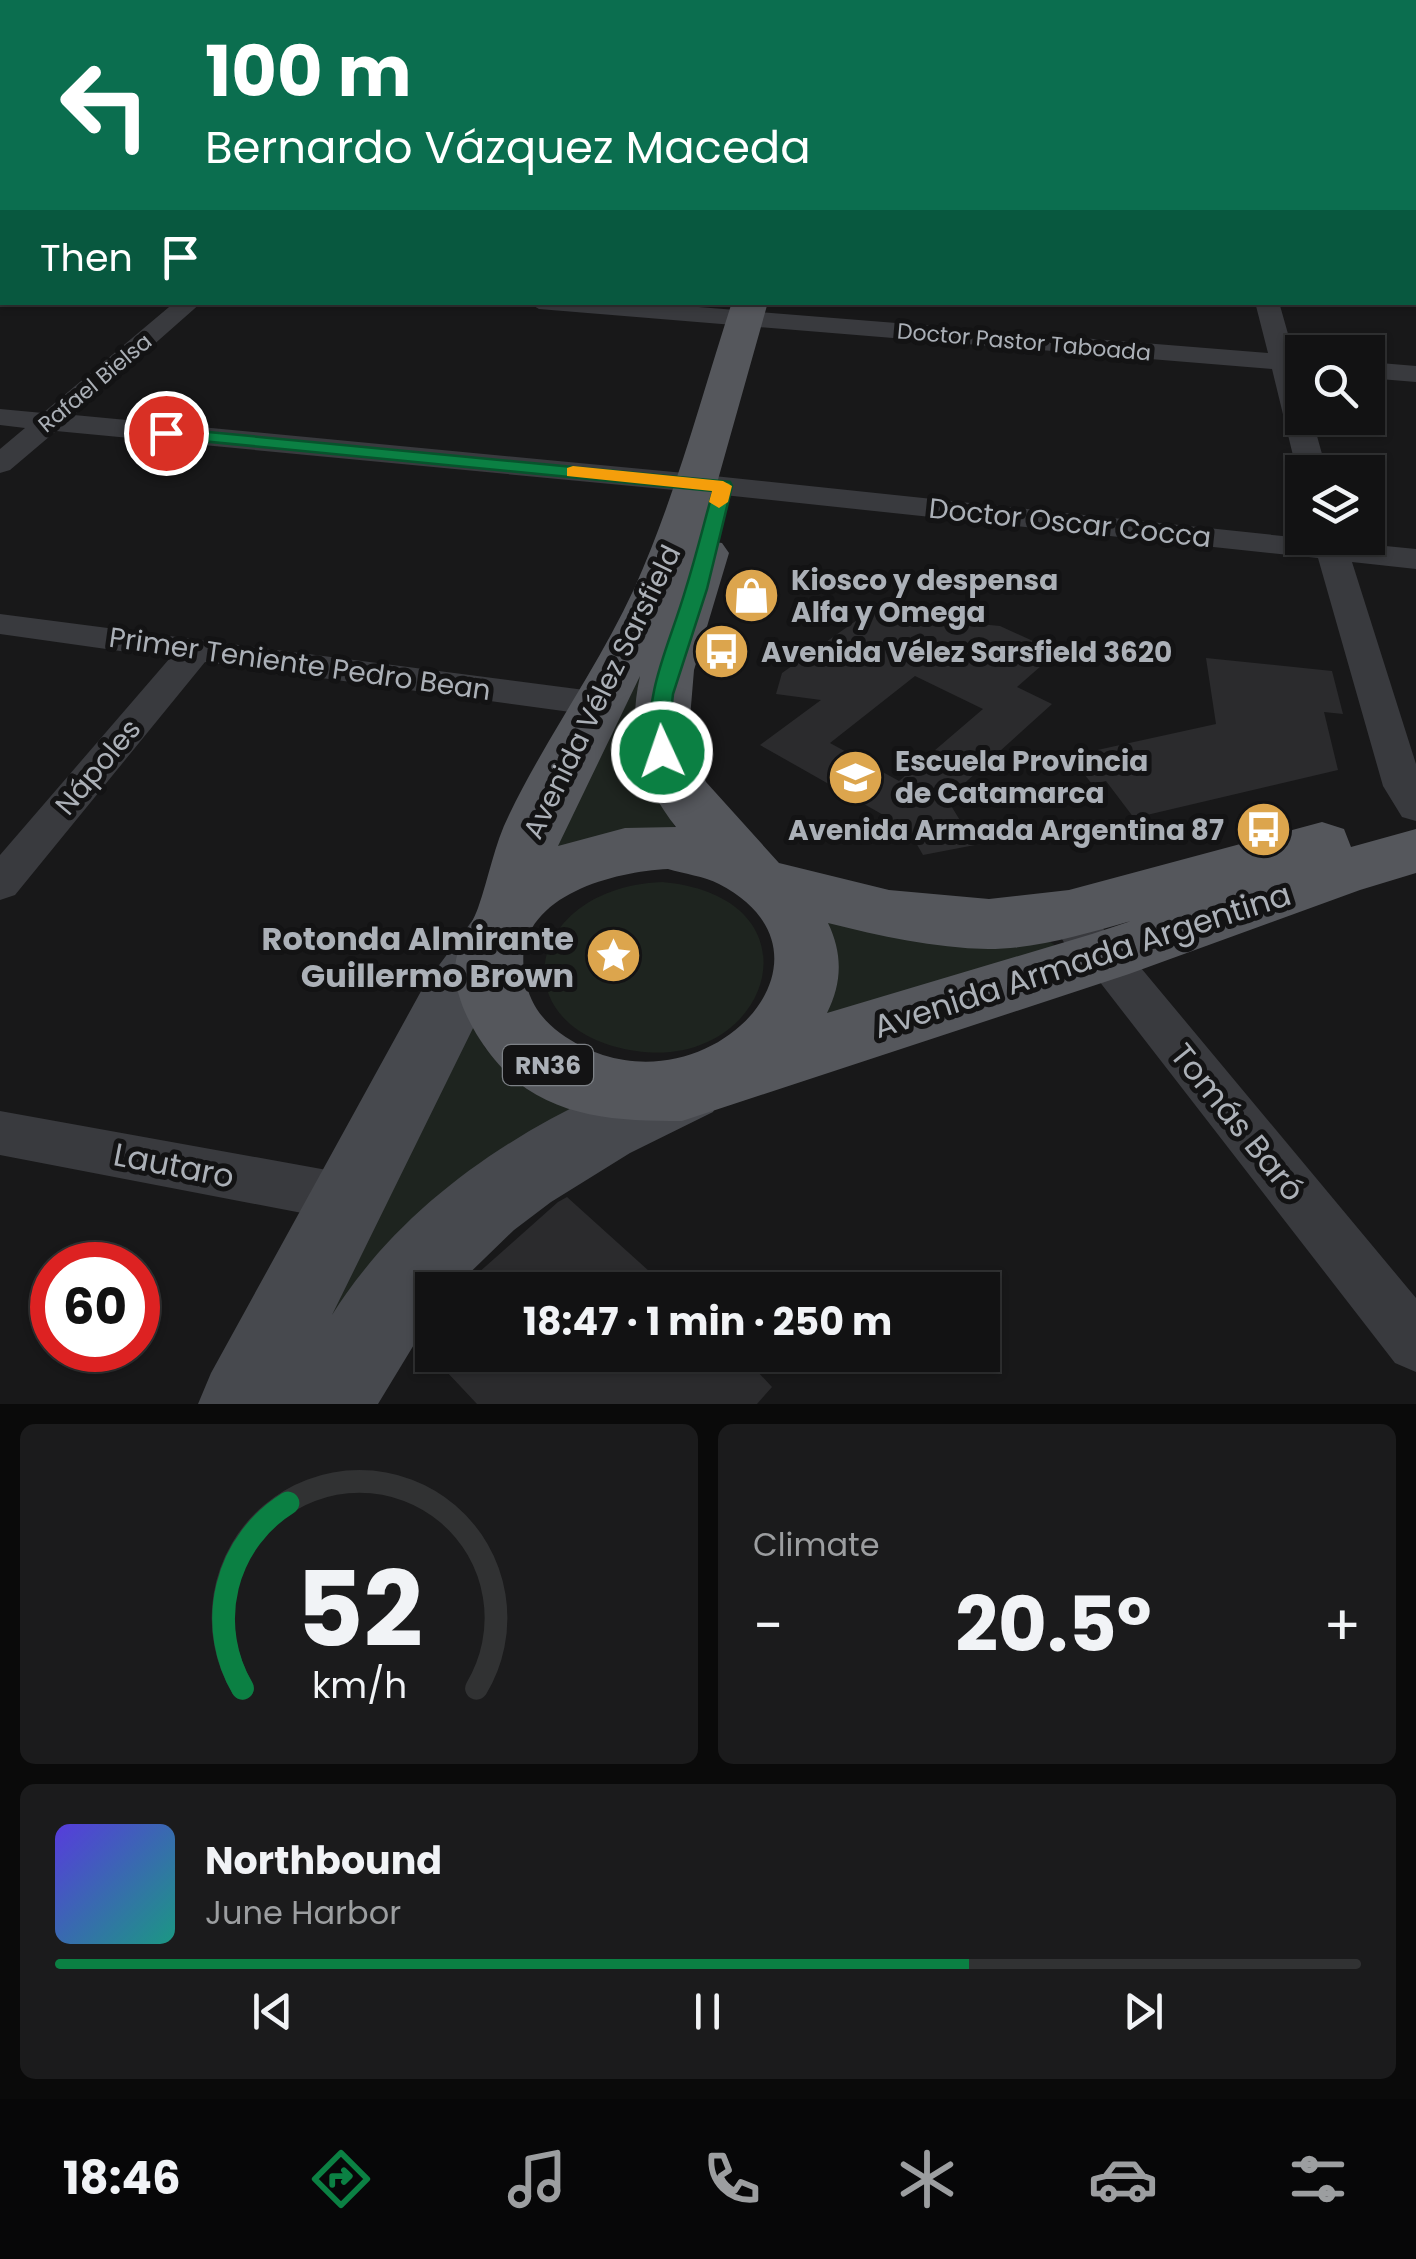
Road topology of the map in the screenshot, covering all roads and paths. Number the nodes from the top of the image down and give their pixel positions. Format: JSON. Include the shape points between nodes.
{"nodes":[{"id":1,"x":186,"y":305,"type":"edge"},
{"id":2,"x":613,"y":305,"type":"edge"},
{"id":3,"x":1268,"y":305,"type":"edge"},
{"id":4,"x":760,"y":311,"type":"edge"},
{"id":5,"x":1285,"y":343,"type":"edge"},
{"id":6,"x":1285,"y":362,"type":"edge"},
{"id":7,"x":1385,"y":371,"type":"edge"},
{"id":8,"x":1416,"y":374,"type":"edge"},
{"id":9,"x":0,"y":417,"type":"edge"},
{"id":10,"x":49,"y":422,"type":"junction"},
{"id":11,"x":0,"y":464,"type":"edge"},
{"id":12,"x":709,"y":485,"type":"junction"},
{"id":13,"x":1285,"y":540,"type":"edge"},
{"id":14,"x":1385,"y":554,"type":"edge"},
{"id":15,"x":1333,"y":555,"type":"edge"},
{"id":16,"x":1416,"y":559,"type":"edge"},
{"id":17,"x":0,"y":624,"type":"edge"},
{"id":18,"x":196,"y":650,"type":"junction"},
{"id":19,"x":600,"y":704,"type":"junction"},
{"id":20,"x":1416,"y":807,"type":"edge"},
{"id":21,"x":1416,"y":817,"type":"edge"},
{"id":22,"x":1416,"y":851,"type":"edge"},
{"id":23,"x":760,"y":878,"type":"junction"},
{"id":24,"x":0,"y":884,"type":"edge"},
{"id":25,"x":1045,"y":918,"type":"junction"},
{"id":26,"x":504,"y":922,"type":"junction"},
{"id":27,"x":1105,"y":956,"type":"junction"},
{"id":28,"x":722,"y":1076,"type":"junction"},
{"id":29,"x":0,"y":1133,"type":"edge"},
{"id":30,"x":349,"y":1198,"type":"junction"},
{"id":31,"x":1416,"y":1343,"type":"edge"},
{"id":32,"x":242,"y":1404,"type":"edge"},
{"id":33,"x":330,"y":1404,"type":"edge"}],
"edges":[{"from":1,"to":10,"type":"street","name":"Rafael Bielsa"},
{"from":2,"to":4,"type":"street","name":"Doctor Pastor Taboada"},
{"from":3,"to":5,"type":"street"},
{"from":4,"to":6,"type":"street","name":"Doctor Pastor Taboada"},
{"from":4,"to":12,"type":"main road","name":"Avenida Vélez Sarsfield","number":"RN36"},
{"from":7,"to":8,"type":"street"},
{"from":9,"to":10,"type":"street","name":"Doctor Oscar Cocca"},
{"from":10,"to":11,"type":"street","name":"Rafael Bielsa"},
{"from":10,"to":12,"type":"street","name":"Doctor Oscar Cocca"},
{"from":12,"to":13,"type":"street","name":"Doctor Oscar Cocca"},
{"from":12,"to":19,"type":"main road","name":"Avenida Vélez Sarsfield","number":"RN36"},
{"from":12,"to":23,"type":"main road","name":"Avenida Vélez Sarsfield","number":"RN36","via":[[696,589],[661,694],[660,738],[683,793]]},
{"from":14,"to":16,"type":"street","name":"Doctor Oscar Cocca"},
{"from":15,"to":20,"type":"street","via":[[1403,786]]},
{"from":17,"to":18,"type":"street","name":"Primer Teniente Pedro Bean"},
{"from":18,"to":19,"type":"street","name":"Primer Teniente Pedro Bean"},
{"from":18,"to":24,"type":"street","name":"Nápoles"},
{"from":19,"to":26,"type":"main road","name":"Avenida Vélez Sarsfield","number":"RN36","via":[[539,814]]},
{"from":21,"to":25,"type":"main road","name":"Avenida Armada Argentina"},
{"from":22,"to":27,"type":"main road","name":"Avenida Armada Argentina"},
{"from":23,"to":25,"type":"main road","name":"Avenida Armada Argentina","via":[[839,904],[927,920],[989,924]]},
{"from":23,"to":26,"type":"main road","number":"RN36","via":[[698,852],[638,848],[553,875]]},
{"from":23,"to":28,"type":"main road","number":"RN36","via":[[793,912],[810,968],[789,1026]]},
{"from":25,"to":27,"type":"street","name":"Tomás Baró","via":[[1075,931]]},
{"from":26,"to":28,"type":"main road","number":"RN36","via":[[491,985],[515,1038],[540,1061],[574,1080],[613,1090],[654,1092]]},
{"from":26,"to":30,"type":"main road","name":"Avenida Vélez Sarsfield","number":"RN36","via":[[450,1004]]},
{"from":27,"to":28,"type":"main road","name":"Avenida Armada Argentina"},
{"from":27,"to":31,"type":"street","name":"Tomás Baró"},
{"from":28,"to":33,"type":"main road","number":"RN36","via":[[620,1119],[552,1157],[476,1215],[392,1301]]},
{"from":29,"to":30,"type":"street","name":"Lautaro"},
{"from":30,"to":32,"type":"main road","name":"Avenida Vélez Sarsfield","number":"RN36"}]}
